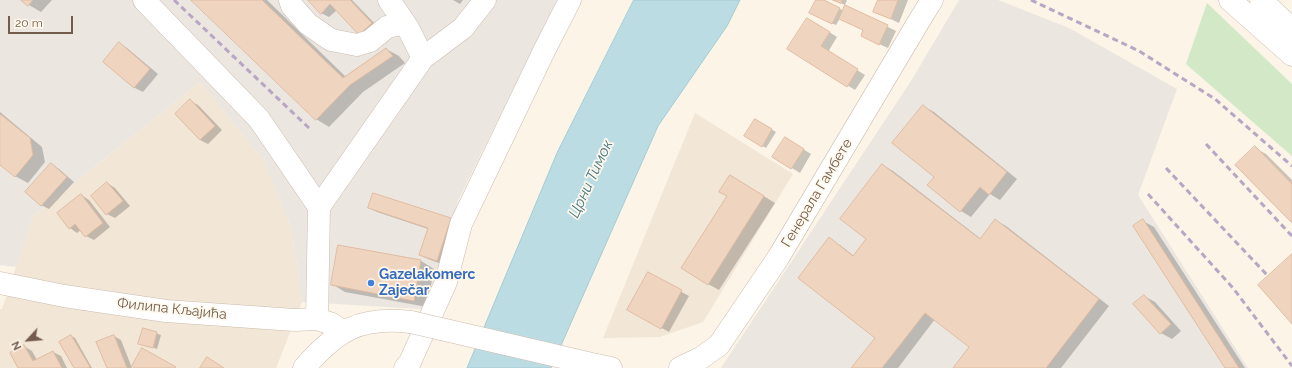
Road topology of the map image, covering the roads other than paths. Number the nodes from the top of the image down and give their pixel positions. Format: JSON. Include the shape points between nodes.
{"nodes":[{"id":1,"x":144,"y":0,"type":"edge"},
{"id":2,"x":290,"y":0,"type":"edge"},
{"id":3,"x":389,"y":0,"type":"edge"},
{"id":4,"x":485,"y":0,"type":"edge"},
{"id":5,"x":570,"y":0,"type":"edge"},
{"id":6,"x":932,"y":0,"type":"edge"},
{"id":7,"x":1230,"y":0,"type":"edge"},
{"id":8,"x":1261,"y":0,"type":"edge"},
{"id":9,"x":408,"y":28,"type":"junction"},
{"id":10,"x":1292,"y":28,"type":"edge"},
{"id":11,"x":1292,"y":55,"type":"edge"},
{"id":12,"x":423,"y":58,"type":"junction"},
{"id":13,"x":319,"y":207,"type":"junction"},
{"id":14,"x":0,"y":283,"type":"edge"},
{"id":15,"x":317,"y":319,"type":"junction"},
{"id":16,"x":343,"y":332,"type":"junction"},
{"id":17,"x":604,"y":366,"type":"edge"},
{"id":18,"x":304,"y":368,"type":"edge"},
{"id":19,"x":405,"y":368,"type":"edge"},
{"id":20,"x":682,"y":368,"type":"edge"}],
"edges":[{"from":1,"to":13,"type":"street","via":[[259,119]]},
{"from":2,"to":9,"type":"street","via":[[308,24],[331,40],[357,45],[370,41],[387,27],[400,24]]},
{"from":3,"to":9,"type":"street"},
{"from":4,"to":12,"type":"street","via":[[464,28]]},
{"from":5,"to":19,"type":"street","via":[[461,224],[446,282]]},
{"from":6,"to":20,"type":"street","name":"Генерала Гамбете","via":[[763,282],[719,345]]},
{"from":7,"to":11,"type":"street"},
{"from":8,"to":10,"type":"street"},
{"from":9,"to":12,"type":"street"},
{"from":12,"to":13,"type":"street"},
{"from":13,"to":15,"type":"street"},
{"from":14,"to":15,"type":"street","name":"Филипа Кљајића","via":[[64,296],[166,311],[294,320]]},
{"from":15,"to":16,"type":"street","name":"Филипа Кљајића","via":[[332,324]]},
{"from":16,"to":17,"type":"street","bridge":true,"via":[[361,324],[385,320],[412,322]]},
{"from":16,"to":18,"type":"street","via":[[328,343]]}]}
